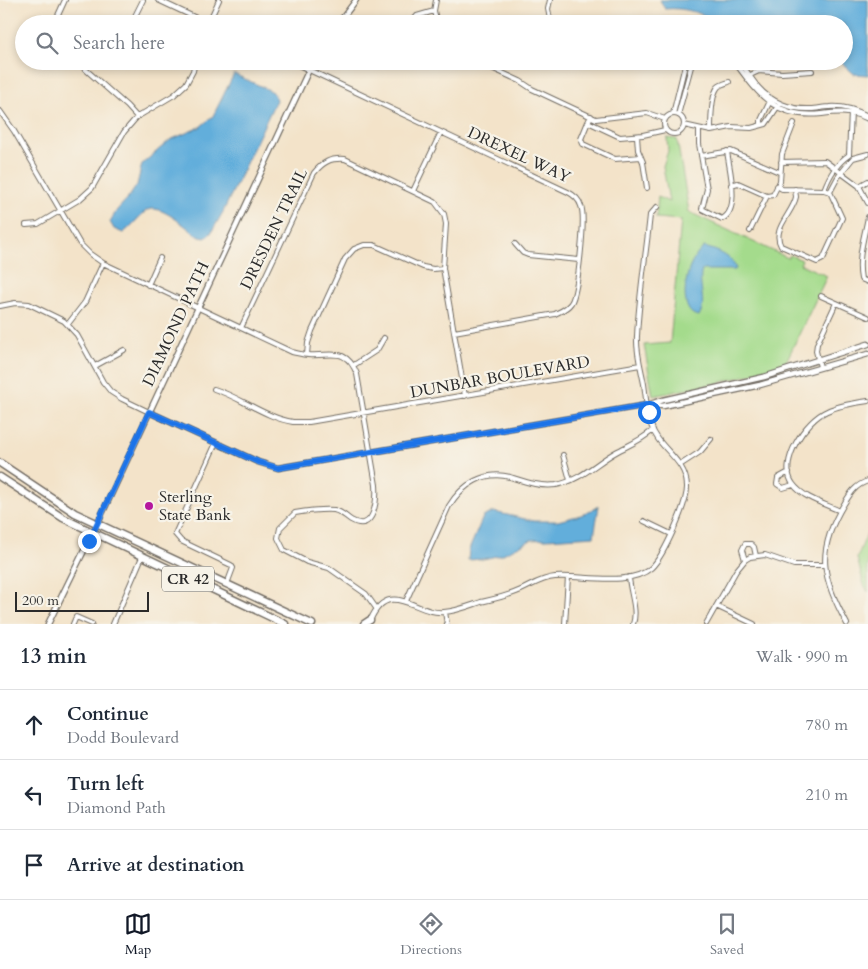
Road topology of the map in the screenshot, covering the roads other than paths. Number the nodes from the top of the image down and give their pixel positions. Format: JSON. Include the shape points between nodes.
{"nodes":[{"id":1,"x":66,"y":0,"type":"edge"},
{"id":2,"x":143,"y":0,"type":"edge"},
{"id":3,"x":158,"y":0,"type":"edge"},
{"id":4,"x":220,"y":0,"type":"edge"},
{"id":5,"x":356,"y":0,"type":"edge"},
{"id":6,"x":436,"y":0,"type":"edge"},
{"id":7,"x":550,"y":0,"type":"edge"},
{"id":8,"x":434,"y":11,"type":"junction"},
{"id":9,"x":58,"y":15,"type":"edge"},
{"id":10,"x":136,"y":15,"type":"edge"},
{"id":11,"x":189,"y":15,"type":"edge"},
{"id":12,"x":212,"y":15,"type":"edge"},
{"id":13,"x":345,"y":15,"type":"edge"},
{"id":14,"x":420,"y":15,"type":"edge"},
{"id":15,"x":435,"y":15,"type":"edge"},
{"id":16,"x":549,"y":15,"type":"edge"},
{"id":17,"x":86,"y":70,"type":"edge"},
{"id":18,"x":192,"y":70,"type":"edge"},
{"id":19,"x":309,"y":70,"type":"joint"},
{"id":20,"x":497,"y":70,"type":"edge"},
{"id":21,"x":684,"y":70,"type":"edge"},
{"id":22,"x":692,"y":70,"type":"edge"},
{"id":23,"x":741,"y":70,"type":"edge"},
{"id":24,"x":744,"y":70,"type":"edge"},
{"id":25,"x":812,"y":71,"type":"dead end"},
{"id":26,"x":747,"y":77,"type":"junction"},
{"id":27,"x":729,"y":82,"type":"dead end"},
{"id":28,"x":770,"y":101,"type":"junction"},
{"id":29,"x":779,"y":105,"type":"junction"},
{"id":30,"x":811,"y":109,"type":"junction"},
{"id":31,"x":851,"y":111,"type":"junction"},
{"id":32,"x":1,"y":112,"type":"edge"},
{"id":33,"x":672,"y":114,"type":"junction"},
{"id":34,"x":811,"y":114,"type":"junction"},
{"id":35,"x":678,"y":115,"type":"junction"},
{"id":36,"x":591,"y":116,"type":"junction"},
{"id":37,"x":868,"y":117,"type":"edge"},
{"id":38,"x":138,"y":118,"type":"junction"},
{"id":39,"x":666,"y":119,"type":"junction"},
{"id":40,"x":588,"y":122,"type":"junction"},
{"id":41,"x":794,"y":123,"type":"dead end"},
{"id":42,"x":761,"y":124,"type":"junction"},
{"id":43,"x":684,"y":125,"type":"junction"},
{"id":44,"x":698,"y":129,"type":"junction"},
{"id":45,"x":666,"y":130,"type":"junction"},
{"id":46,"x":711,"y":130,"type":"junction"},
{"id":47,"x":441,"y":132,"type":"junction"},
{"id":48,"x":636,"y":136,"type":"junction"},
{"id":49,"x":727,"y":152,"type":"junction"},
{"id":50,"x":868,"y":154,"type":"edge"},
{"id":51,"x":701,"y":156,"type":"junction"},
{"id":52,"x":641,"y":157,"type":"junction"},
{"id":53,"x":851,"y":157,"type":"junction"},
{"id":54,"x":781,"y":162,"type":"junction"},
{"id":55,"x":835,"y":169,"type":"junction"},
{"id":56,"x":780,"y":172,"type":"junction"},
{"id":57,"x":841,"y":173,"type":"junction"},
{"id":58,"x":868,"y":181,"type":"edge"},
{"id":59,"x":731,"y":185,"type":"junction"},
{"id":60,"x":777,"y":186,"type":"junction"},
{"id":61,"x":859,"y":186,"type":"junction"},
{"id":62,"x":647,"y":188,"type":"dead end"},
{"id":63,"x":795,"y":189,"type":"junction"},
{"id":64,"x":824,"y":190,"type":"junction"},
{"id":65,"x":413,"y":191,"type":"junction"},
{"id":66,"x":830,"y":192,"type":"junction"},
{"id":67,"x":767,"y":196,"type":"junction"},
{"id":68,"x":868,"y":204,"type":"edge"},
{"id":69,"x":656,"y":207,"type":"dead end"},
{"id":70,"x":60,"y":211,"type":"junction"},
{"id":71,"x":868,"y":217,"type":"edge"},
{"id":72,"x":26,"y":225,"type":"dead end"},
{"id":73,"x":750,"y":231,"type":"dead end"},
{"id":74,"x":515,"y":244,"type":"dead end"},
{"id":75,"x":160,"y":258,"type":"dead end"},
{"id":76,"x":579,"y":260,"type":"junction"},
{"id":77,"x":103,"y":263,"type":"junction"},
{"id":78,"x":443,"y":268,"type":"junction"},
{"id":79,"x":868,"y":282,"type":"edge"},
{"id":80,"x":148,"y":285,"type":"junction"},
{"id":81,"x":821,"y":296,"type":"dead end"},
{"id":82,"x":836,"y":302,"type":"junction"},
{"id":83,"x":0,"y":306,"type":"edge"},
{"id":84,"x":198,"y":308,"type":"junction"},
{"id":85,"x":868,"y":317,"type":"edge"},
{"id":86,"x":68,"y":324,"type":"junction"},
{"id":87,"x":241,"y":328,"type":"junction"},
{"id":88,"x":454,"y":332,"type":"junction"},
{"id":89,"x":384,"y":338,"type":"dead end"},
{"id":90,"x":868,"y":344,"type":"edge"},
{"id":91,"x":124,"y":350,"type":"dead end"},
{"id":92,"x":868,"y":354,"type":"edge"},
{"id":93,"x":307,"y":355,"type":"junction"},
{"id":94,"x":819,"y":360,"type":"junction"},
{"id":95,"x":354,"y":365,"type":"junction"},
{"id":96,"x":640,"y":365,"type":"junction"},
{"id":97,"x":95,"y":366,"type":"junction"},
{"id":98,"x":820,"y":367,"type":"junction"},
{"id":99,"x":214,"y":389,"type":"dead end"},
{"id":100,"x":465,"y":396,"type":"junction"},
{"id":101,"x":868,"y":401,"type":"edge"},
{"id":102,"x":647,"y":405,"type":"junction"},
{"id":103,"x":149,"y":412,"type":"junction"},
{"id":104,"x":364,"y":413,"type":"junction"},
{"id":105,"x":653,"y":430,"type":"junction"},
{"id":106,"x":711,"y":439,"type":"dead end"},
{"id":107,"x":216,"y":443,"type":"junction"},
{"id":108,"x":370,"y":454,"type":"junction"},
{"id":109,"x":563,"y":455,"type":"dead end"},
{"id":110,"x":0,"y":463,"type":"edge"},
{"id":111,"x":680,"y":465,"type":"junction"},
{"id":112,"x":789,"y":472,"type":"junction"},
{"id":113,"x":0,"y":477,"type":"edge"},
{"id":114,"x":570,"y":480,"type":"junction"},
{"id":115,"x":868,"y":481,"type":"edge"},
{"id":116,"x":793,"y":485,"type":"junction"},
{"id":117,"x":840,"y":511,"type":"junction"},
{"id":118,"x":644,"y":521,"type":"dead end"},
{"id":119,"x":97,"y":524,"type":"junction"},
{"id":120,"x":93,"y":533,"type":"junction"},
{"id":121,"x":671,"y":534,"type":"junction"},
{"id":122,"x":756,"y":556,"type":"junction"},
{"id":123,"x":142,"y":557,"type":"junction"},
{"id":124,"x":745,"y":560,"type":"junction"},
{"id":125,"x":824,"y":565,"type":"junction"},
{"id":126,"x":568,"y":577,"type":"junction"},
{"id":127,"x":629,"y":577,"type":"junction"},
{"id":128,"x":227,"y":584,"type":"junction"},
{"id":129,"x":406,"y":601,"type":"junction"},
{"id":130,"x":716,"y":606,"type":"junction"},
{"id":131,"x":376,"y":608,"type":"junction"},
{"id":132,"x":445,"y":612,"type":"junction"},
{"id":133,"x":367,"y":623,"type":"edge"},
{"id":134,"x":48,"y":624,"type":"edge"},
{"id":135,"x":73,"y":624,"type":"edge"},
{"id":136,"x":92,"y":624,"type":"edge"},
{"id":137,"x":113,"y":624,"type":"edge"},
{"id":138,"x":285,"y":624,"type":"edge"},
{"id":139,"x":312,"y":624,"type":"edge"},
{"id":140,"x":447,"y":624,"type":"edge"},
{"id":141,"x":565,"y":624,"type":"edge"},
{"id":142,"x":633,"y":624,"type":"edge"},
{"id":143,"x":706,"y":624,"type":"edge"},
{"id":144,"x":754,"y":624,"type":"edge"},
{"id":145,"x":847,"y":624,"type":"edge"}],
"edges":[{"from":1,"to":9,"type":"street"},
{"from":2,"to":10,"type":"street"},
{"from":3,"to":11,"type":"street"},
{"from":4,"to":12,"type":"street"},
{"from":5,"to":13,"type":"street"},
{"from":6,"to":8,"type":"street"},
{"from":7,"to":16,"type":"street"},
{"from":8,"to":14,"type":"street"},
{"from":8,"to":15,"type":"street"},
{"from":17,"to":38,"type":"street"},
{"from":18,"to":38,"type":"street","via":[[180,90]]},
{"from":19,"to":47,"type":"street","name":"DREXEL WAY"},
{"from":19,"to":84,"type":"street","name":"DIAMOND PATH"},
{"from":20,"to":36,"type":"street"},
{"from":21,"to":33,"type":"street"},
{"from":22,"to":35,"type":"street"},
{"from":23,"to":26,"type":"street"},
{"from":24,"to":26,"type":"street"},
{"from":25,"to":26,"type":"street","via":[[759,71]]},
{"from":26,"to":28,"type":"street","via":[[758,93]]},
{"from":27,"to":46,"type":"street","via":[[716,90],[710,113]]},
{"from":28,"to":29,"type":"street"},
{"from":28,"to":42,"type":"street"},
{"from":29,"to":30,"type":"street"},
{"from":29,"to":34,"type":"street","via":[[797,113]]},
{"from":29,"to":42,"type":"street","via":[[766,124]]},
{"from":30,"to":31,"type":"street","via":[[830,107]]},
{"from":30,"to":34,"type":"street"},
{"from":31,"to":34,"type":"street"},
{"from":31,"to":37,"type":"street"},
{"from":31,"to":53,"type":"street"},
{"from":32,"to":70,"type":"street"},
{"from":33,"to":35,"type":"street"},
{"from":33,"to":39,"type":"street"},
{"from":35,"to":43,"type":"street"},
{"from":36,"to":39,"type":"street","via":[[600,119],[647,113]]},
{"from":36,"to":40,"type":"street"},
{"from":38,"to":70,"type":"street","via":[[124,132],[92,188]]},
{"from":39,"to":45,"type":"street"},
{"from":40,"to":48,"type":"street","via":[[620,137]]},
{"from":40,"to":52,"type":"street","via":[[581,142],[586,146],[615,159]]},
{"from":41,"to":54,"type":"street"},
{"from":42,"to":46,"type":"street","via":[[751,128]]},
{"from":43,"to":44,"type":"street"},
{"from":43,"to":45,"type":"street","via":[[677,134]]},
{"from":44,"to":46,"type":"street"},
{"from":44,"to":51,"type":"street"},
{"from":45,"to":48,"type":"street"},
{"from":47,"to":65,"type":"street"},
{"from":47,"to":76,"type":"street","name":"DREXEL WAY","via":[[575,196],[584,214]]},
{"from":48,"to":52,"type":"street"},
{"from":49,"to":51,"type":"street"},
{"from":49,"to":56,"type":"street"},
{"from":49,"to":59,"type":"street"},
{"from":50,"to":53,"type":"street"},
{"from":51,"to":59,"type":"street","via":[[707,189],[703,211],[725,218],[734,201]]},
{"from":52,"to":62,"type":"street"},
{"from":53,"to":55,"type":"street"},
{"from":53,"to":57,"type":"street"},
{"from":54,"to":55,"type":"street","via":[[825,162]]},
{"from":54,"to":56,"type":"street"},
{"from":55,"to":57,"type":"street"},
{"from":55,"to":64,"type":"street"},
{"from":56,"to":60,"type":"street"},
{"from":57,"to":61,"type":"street"},
{"from":57,"to":66,"type":"street"},
{"from":58,"to":61,"type":"street"},
{"from":59,"to":67,"type":"street","via":[[738,183]]},
{"from":60,"to":63,"type":"street"},
{"from":60,"to":67,"type":"street","via":[[773,195]]},
{"from":61,"to":68,"type":"street"},
{"from":63,"to":64,"type":"street"},
{"from":63,"to":66,"type":"street","via":[[796,197],[778,234],[778,241],[781,246],[816,262],[823,259],[842,218]]},
{"from":64,"to":66,"type":"street"},
{"from":65,"to":78,"type":"street","name":"DRESDEN TRAIL","via":[[435,202],[444,214]]},
{"from":65,"to":87,"type":"street","name":"DRESDEN TRAIL","via":[[345,160],[332,158],[321,164]]},
{"from":67,"to":73,"type":"street"},
{"from":69,"to":96,"type":"street","via":[[650,215],[637,336]]},
{"from":70,"to":72,"type":"street","via":[[38,224]]},
{"from":70,"to":77,"type":"street","via":[[80,244]]},
{"from":71,"to":79,"type":"street","via":[[860,267],[861,279]]},
{"from":74,"to":76,"type":"street","via":[[523,254]]},
{"from":75,"to":80,"type":"street"},
{"from":76,"to":88,"type":"street","name":"DREXEL WAY","via":[[575,296],[563,310]]},
{"from":77,"to":80,"type":"street"},
{"from":77,"to":86,"type":"street","via":[[85,302]]},
{"from":78,"to":88,"type":"street","name":"DRESDEN TRAIL"},
{"from":78,"to":93,"type":"street","via":[[424,268],[374,245],[354,249],[345,259],[312,331]]},
{"from":80,"to":84,"type":"street"},
{"from":81,"to":82,"type":"street"},
{"from":82,"to":85,"type":"street"},
{"from":82,"to":94,"type":"street","via":[[818,341],[816,351]]},
{"from":83,"to":86,"type":"street","via":[[29,304]]},
{"from":84,"to":87,"type":"street"},
{"from":84,"to":103,"type":"street","name":"DIAMOND PATH"},
{"from":86,"to":97,"type":"street"},
{"from":87,"to":93,"type":"street","via":[[292,352]]},
{"from":88,"to":100,"type":"street","name":"DRESDEN TRAIL"},
{"from":89,"to":95,"type":"street","via":[[377,350]]},
{"from":90,"to":94,"type":"street"},
{"from":91,"to":97,"type":"street"},
{"from":92,"to":98,"type":"street"},
{"from":93,"to":95,"type":"street","via":[[337,354]]},
{"from":94,"to":98,"type":"street"},
{"from":94,"to":102,"type":"street","via":[[764,377]]},
{"from":95,"to":104,"type":"street"},
{"from":96,"to":100,"type":"street","name":"DUNBAR BOULEVARD"},
{"from":96,"to":102,"type":"street"},
{"from":97,"to":103,"type":"street","via":[[111,392]]},
{"from":98,"to":102,"type":"street","via":[[733,392],[663,406]]},
{"from":99,"to":104,"type":"street","name":"DUNBAR BOULEVARD","via":[[293,422]]},
{"from":100,"to":104,"type":"street","name":"DUNBAR BOULEVARD"},
{"from":101,"to":112,"type":"street","via":[[828,410],[809,424],[795,446]]},
{"from":102,"to":105,"type":"street"},
{"from":102,"to":108,"type":"street"},
{"from":103,"to":107,"type":"street"},
{"from":103,"to":119,"type":"street","name":"DIAMOND PATH"},
{"from":104,"to":108,"type":"street"},
{"from":105,"to":111,"type":"street"},
{"from":105,"to":114,"type":"street","via":[[586,474]]},
{"from":106,"to":111,"type":"street","via":[[700,452]]},
{"from":107,"to":108,"type":"street","via":[[278,468]]},
{"from":107,"to":128,"type":"street","via":[[175,534],[180,541],[231,565],[233,568]]},
{"from":108,"to":131,"type":"street","via":[[376,493],[371,517],[360,523],[335,510],[295,513],[280,528],[278,538],[284,550],[302,560],[329,568],[366,594]]},
{"from":109,"to":114,"type":"street"},
{"from":110,"to":119,"type":"highway","number":"CR 42"},
{"from":111,"to":121,"type":"street","via":[[687,481],[686,497]]},
{"from":112,"to":116,"type":"street"},
{"from":112,"to":116,"type":"street","via":[[778,478],[777,484],[783,488]]},
{"from":113,"to":120,"type":"highway","number":"CR 42","via":[[63,518]]},
{"from":114,"to":129,"type":"street","via":[[544,485],[504,476],[486,476],[468,485],[449,506]]},
{"from":115,"to":117,"type":"street","via":[[860,483],[852,491]]},
{"from":116,"to":117,"type":"street"},
{"from":117,"to":125,"type":"street","via":[[826,543]]},
{"from":118,"to":121,"type":"street"},
{"from":119,"to":120,"type":"street","name":"DIAMOND PATH"},
{"from":119,"to":128,"type":"highway","number":"CR 42"},
{"from":120,"to":123,"type":"highway","number":"CR 42"},
{"from":120,"to":134,"type":"street","name":"DIAMOND PATH"},
{"from":121,"to":127,"type":"street","via":[[652,568]]},
{"from":122,"to":124,"type":"street"},
{"from":122,"to":124,"type":"street","via":[[751,544],[745,544],[742,550]]},
{"from":122,"to":125,"type":"street","via":[[773,557],[794,566]]},
{"from":123,"to":137,"type":"street"},
{"from":123,"to":138,"type":"highway","number":"CR 42"},
{"from":124,"to":130,"type":"street"},
{"from":125,"to":145,"type":"street","via":[[828,585]]},
{"from":126,"to":127,"type":"street"},
{"from":126,"to":132,"type":"street","via":[[545,579],[513,593]]},
{"from":126,"to":141,"type":"street"},
{"from":127,"to":142,"type":"street","via":[[635,609]]},
{"from":128,"to":139,"type":"highway","number":"CR 42"},
{"from":129,"to":131,"type":"street","via":[[393,600]]},
{"from":129,"to":132,"type":"street","via":[[431,611]]},
{"from":130,"to":143,"type":"street"},
{"from":130,"to":144,"type":"street"},
{"from":131,"to":133,"type":"street"},
{"from":132,"to":140,"type":"street"},
{"from":135,"to":136,"type":"street","via":[[76,617]]}]}
